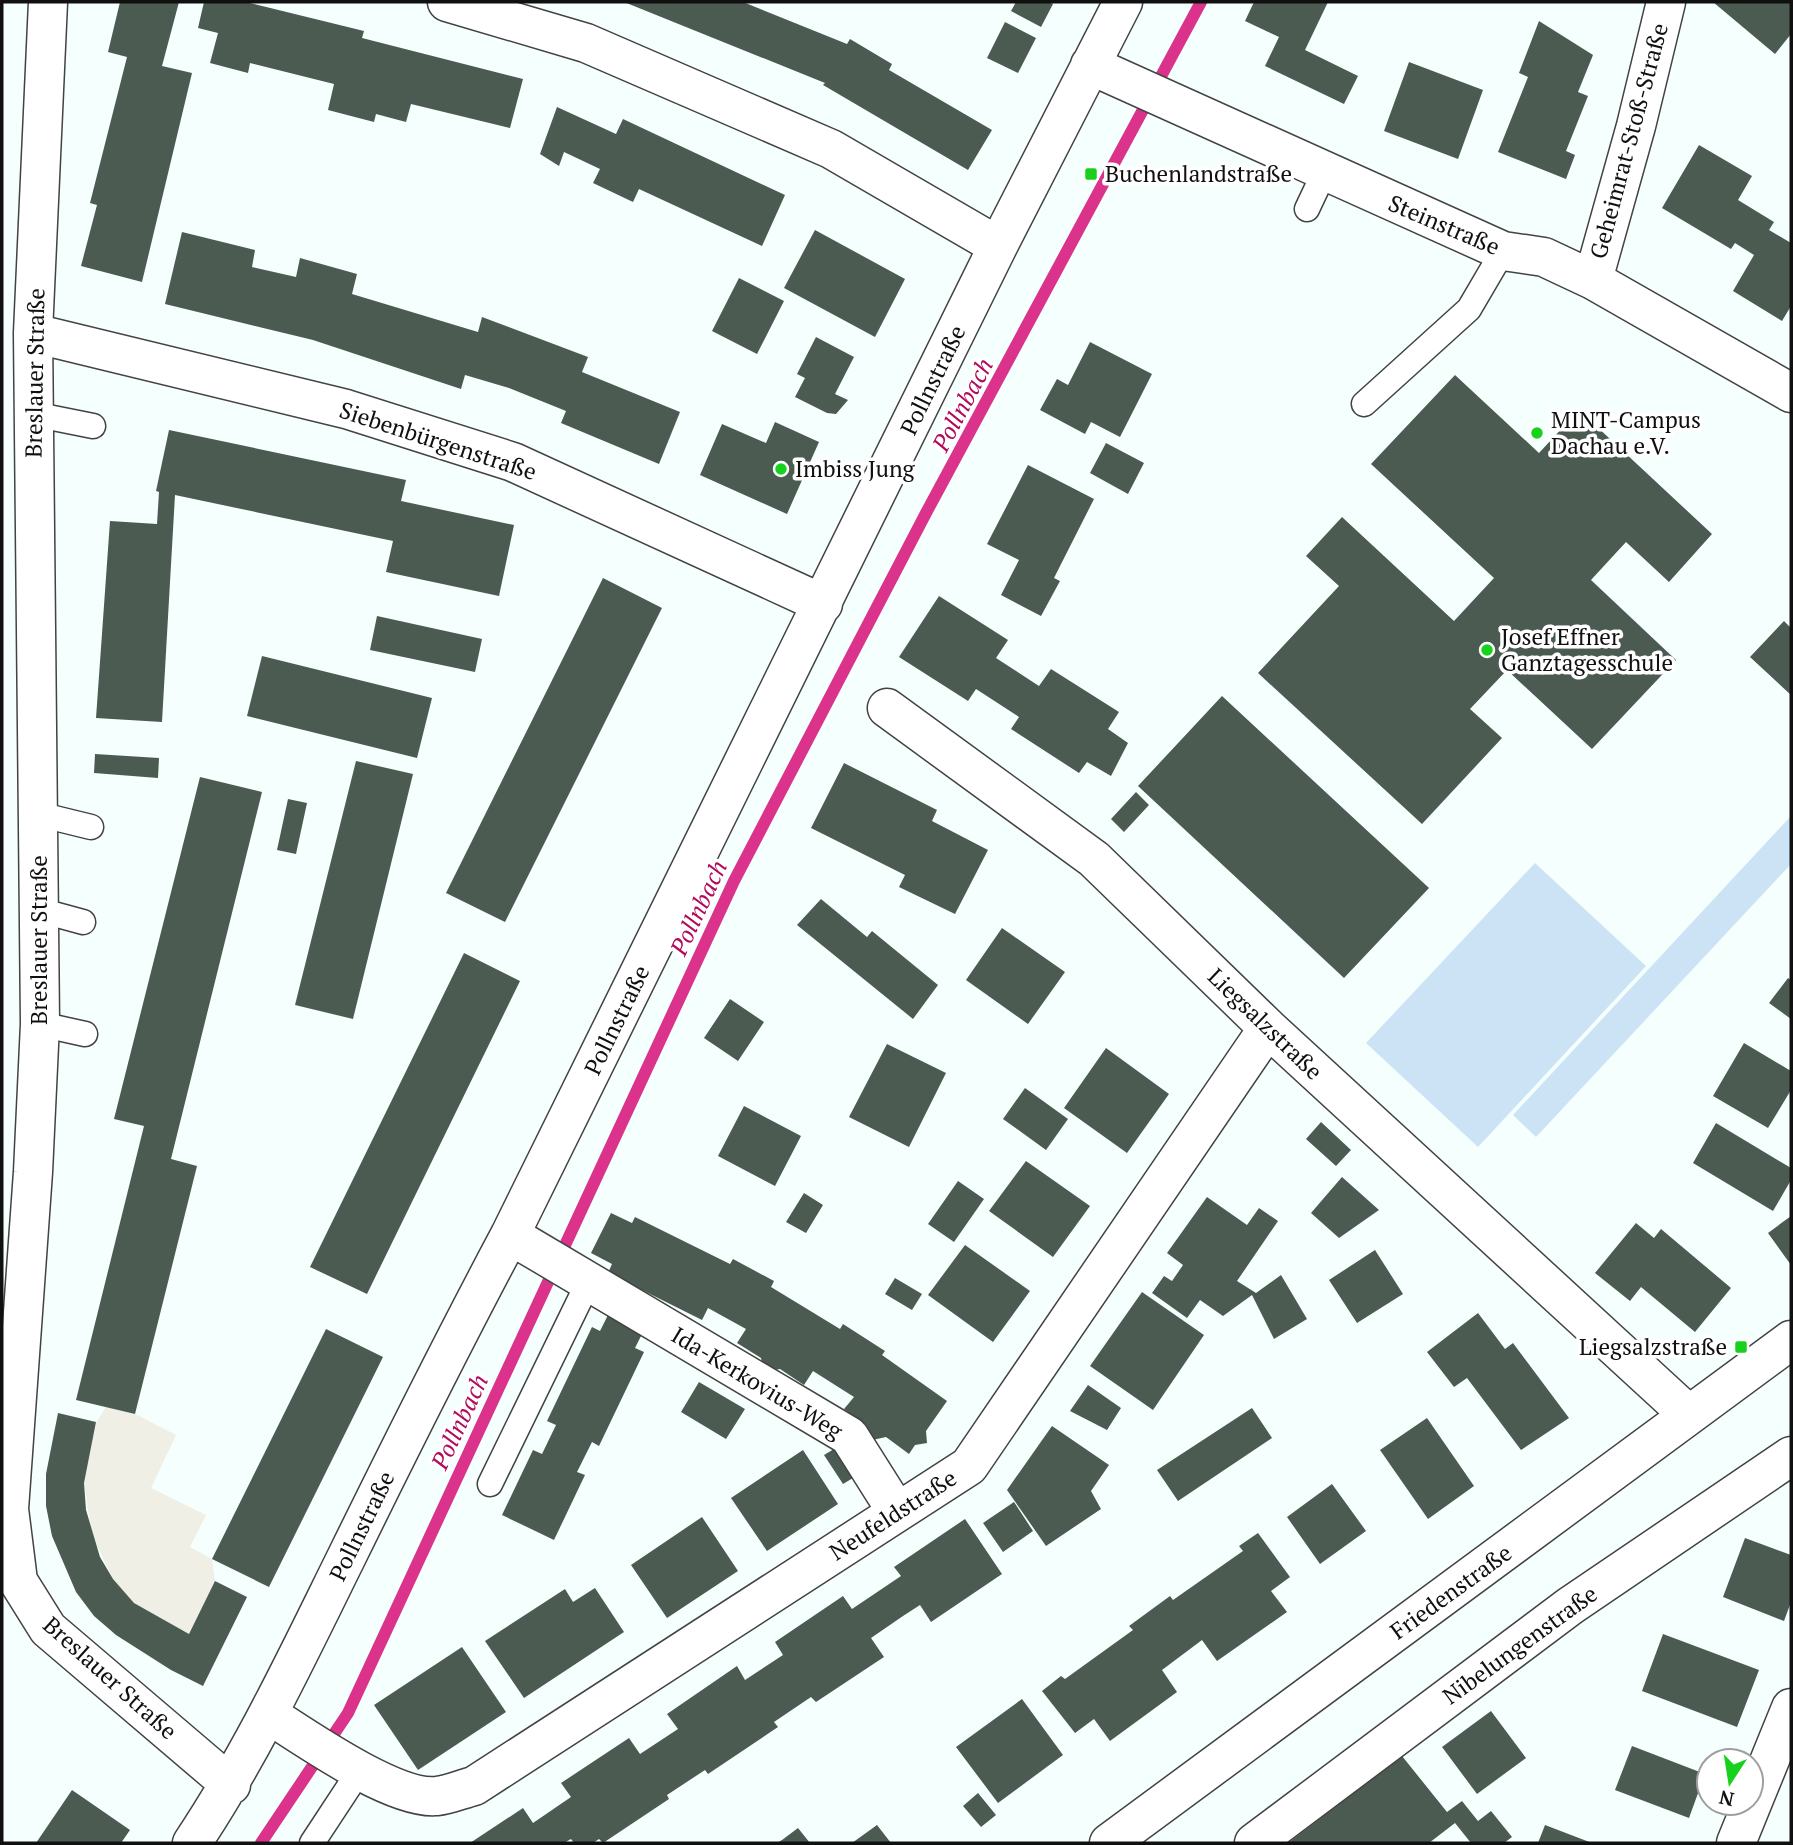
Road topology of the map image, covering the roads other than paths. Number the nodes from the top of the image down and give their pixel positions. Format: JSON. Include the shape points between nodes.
{"nodes":[{"id":1,"x":48,"y":2,"type":"edge"},
{"id":2,"x":447,"y":2,"type":"edge"},
{"id":3,"x":1123,"y":2,"type":"edge"},
{"id":4,"x":1666,"y":2,"type":"edge"},
{"id":5,"x":1107,"y":72,"type":"junction"},
{"id":6,"x":1324,"y":173,"type":"junction"},
{"id":7,"x":1307,"y":209,"type":"dead end"},
{"id":8,"x":998,"y":246,"type":"junction"},
{"id":9,"x":1503,"y":251,"type":"junction"},
{"id":10,"x":1592,"y":280,"type":"junction"},
{"id":11,"x":33,"y":333,"type":"junction"},
{"id":12,"x":1791,"y":393,"type":"edge"},
{"id":13,"x":1364,"y":404,"type":"dead end"},
{"id":14,"x":33,"y":414,"type":"junction"},
{"id":15,"x":93,"y":426,"type":"dead end"},
{"id":16,"x":823,"y":604,"type":"junction"},
{"id":17,"x":887,"y":708,"type":"dead end"},
{"id":18,"x":38,"y":814,"type":"junction"},
{"id":19,"x":91,"y":827,"type":"dead end"},
{"id":20,"x":39,"y":910,"type":"junction"},
{"id":21,"x":83,"y":922,"type":"dead end"},
{"id":22,"x":40,"y":1024,"type":"junction"},
{"id":23,"x":1268,"y":1028,"type":"junction"},
{"id":24,"x":85,"y":1034,"type":"dead end"},
{"id":25,"x":524,"y":1244,"type":"junction"},
{"id":26,"x":582,"y":1280,"type":"junction"},
{"id":27,"x":1791,"y":1340,"type":"edge"},
{"id":28,"x":1689,"y":1415,"type":"junction"},
{"id":29,"x":1791,"y":1456,"type":"edge"},
{"id":30,"x":490,"y":1483,"type":"dead end"},
{"id":31,"x":897,"y":1512,"type":"junction"},
{"id":32,"x":1791,"y":1708,"type":"edge"},
{"id":33,"x":268,"y":1714,"type":"junction"},
{"id":34,"x":352,"y":1766,"type":"junction"},
{"id":35,"x":231,"y":1784,"type":"junction"},
{"id":36,"x":192,"y":1843,"type":"edge"},
{"id":37,"x":312,"y":1843,"type":"edge"},
{"id":38,"x":1109,"y":1843,"type":"edge"},
{"id":39,"x":1254,"y":1843,"type":"edge"},
{"id":40,"x":1736,"y":1843,"type":"edge"}],
"edges":[{"from":1,"to":11,"type":"street","name":"Breslauer Straße"},
{"from":2,"to":8,"type":"street","via":[[586,43],[831,149]]},
{"from":3,"to":5,"type":"street","name":"Pollnstraße"},
{"from":4,"to":10,"type":"street","name":"Geheimrat-Stoß-Straße"},
{"from":5,"to":6,"type":"street","name":"Steinstraße"},
{"from":5,"to":8,"type":"street","name":"Pollnstraße"},
{"from":6,"to":7,"type":"lane"},
{"from":6,"to":9,"type":"street","name":"Steinstraße"},
{"from":8,"to":16,"type":"street","name":"Pollnstraße"},
{"from":9,"to":10,"type":"street","name":"Steinstraße","via":[[1544,257]]},
{"from":9,"to":13,"type":"lane","via":[[1469,309]]},
{"from":10,"to":12,"type":"street","name":"Steinstraße"},
{"from":11,"to":14,"type":"street","name":"Breslauer Straße"},
{"from":11,"to":16,"type":"street","name":"Siebenbürgenstraße","via":[[346,409],[513,462]]},
{"from":14,"to":15,"type":"lane"},
{"from":14,"to":18,"type":"street","name":"Breslauer Straße"},
{"from":16,"to":25,"type":"street","name":"Pollnstraße"},
{"from":17,"to":23,"type":"street","name":"Liegsalzstraße","via":[[1094,859]]},
{"from":18,"to":19,"type":"lane"},
{"from":18,"to":20,"type":"street","name":"Breslauer Straße"},
{"from":20,"to":21,"type":"lane"},
{"from":20,"to":22,"type":"street","name":"Breslauer Straße"},
{"from":22,"to":24,"type":"lane"},
{"from":22,"to":35,"type":"street","name":"Breslauer Straße","via":[[9,1509],[18,1581],[48,1629]]},
{"from":23,"to":28,"type":"street","name":"Liegsalzstraße"},
{"from":23,"to":31,"type":"street","name":"Neufeldstraße","via":[[970,1466]]},
{"from":25,"to":26,"type":"street","name":"Ida-Kerkovius-Weg"},
{"from":25,"to":33,"type":"street","name":"Pollnstraße","via":[[442,1363]]},
{"from":26,"to":30,"type":"lane"},
{"from":26,"to":31,"type":"street","name":"Ida-Kerkovius-Weg","via":[[849,1436]]},
{"from":27,"to":28,"type":"street","name":"Friedenstraße"},
{"from":28,"to":38,"type":"street","name":"Friedenstraße"},
{"from":29,"to":39,"type":"street","name":"Nibelungenstraße","via":[[1570,1606]]},
{"from":31,"to":34,"type":"street","name":"Neufeldstraße","via":[[474,1786],[435,1797],[402,1790]]},
{"from":32,"to":40,"type":"street"},
{"from":33,"to":34,"type":"street","name":"Neufeldstraße"},
{"from":33,"to":35,"type":"street","name":"Pollnstraße"},
{"from":34,"to":37,"type":"lane"},
{"from":35,"to":36,"type":"street","name":"Pollnstraße"}]}
